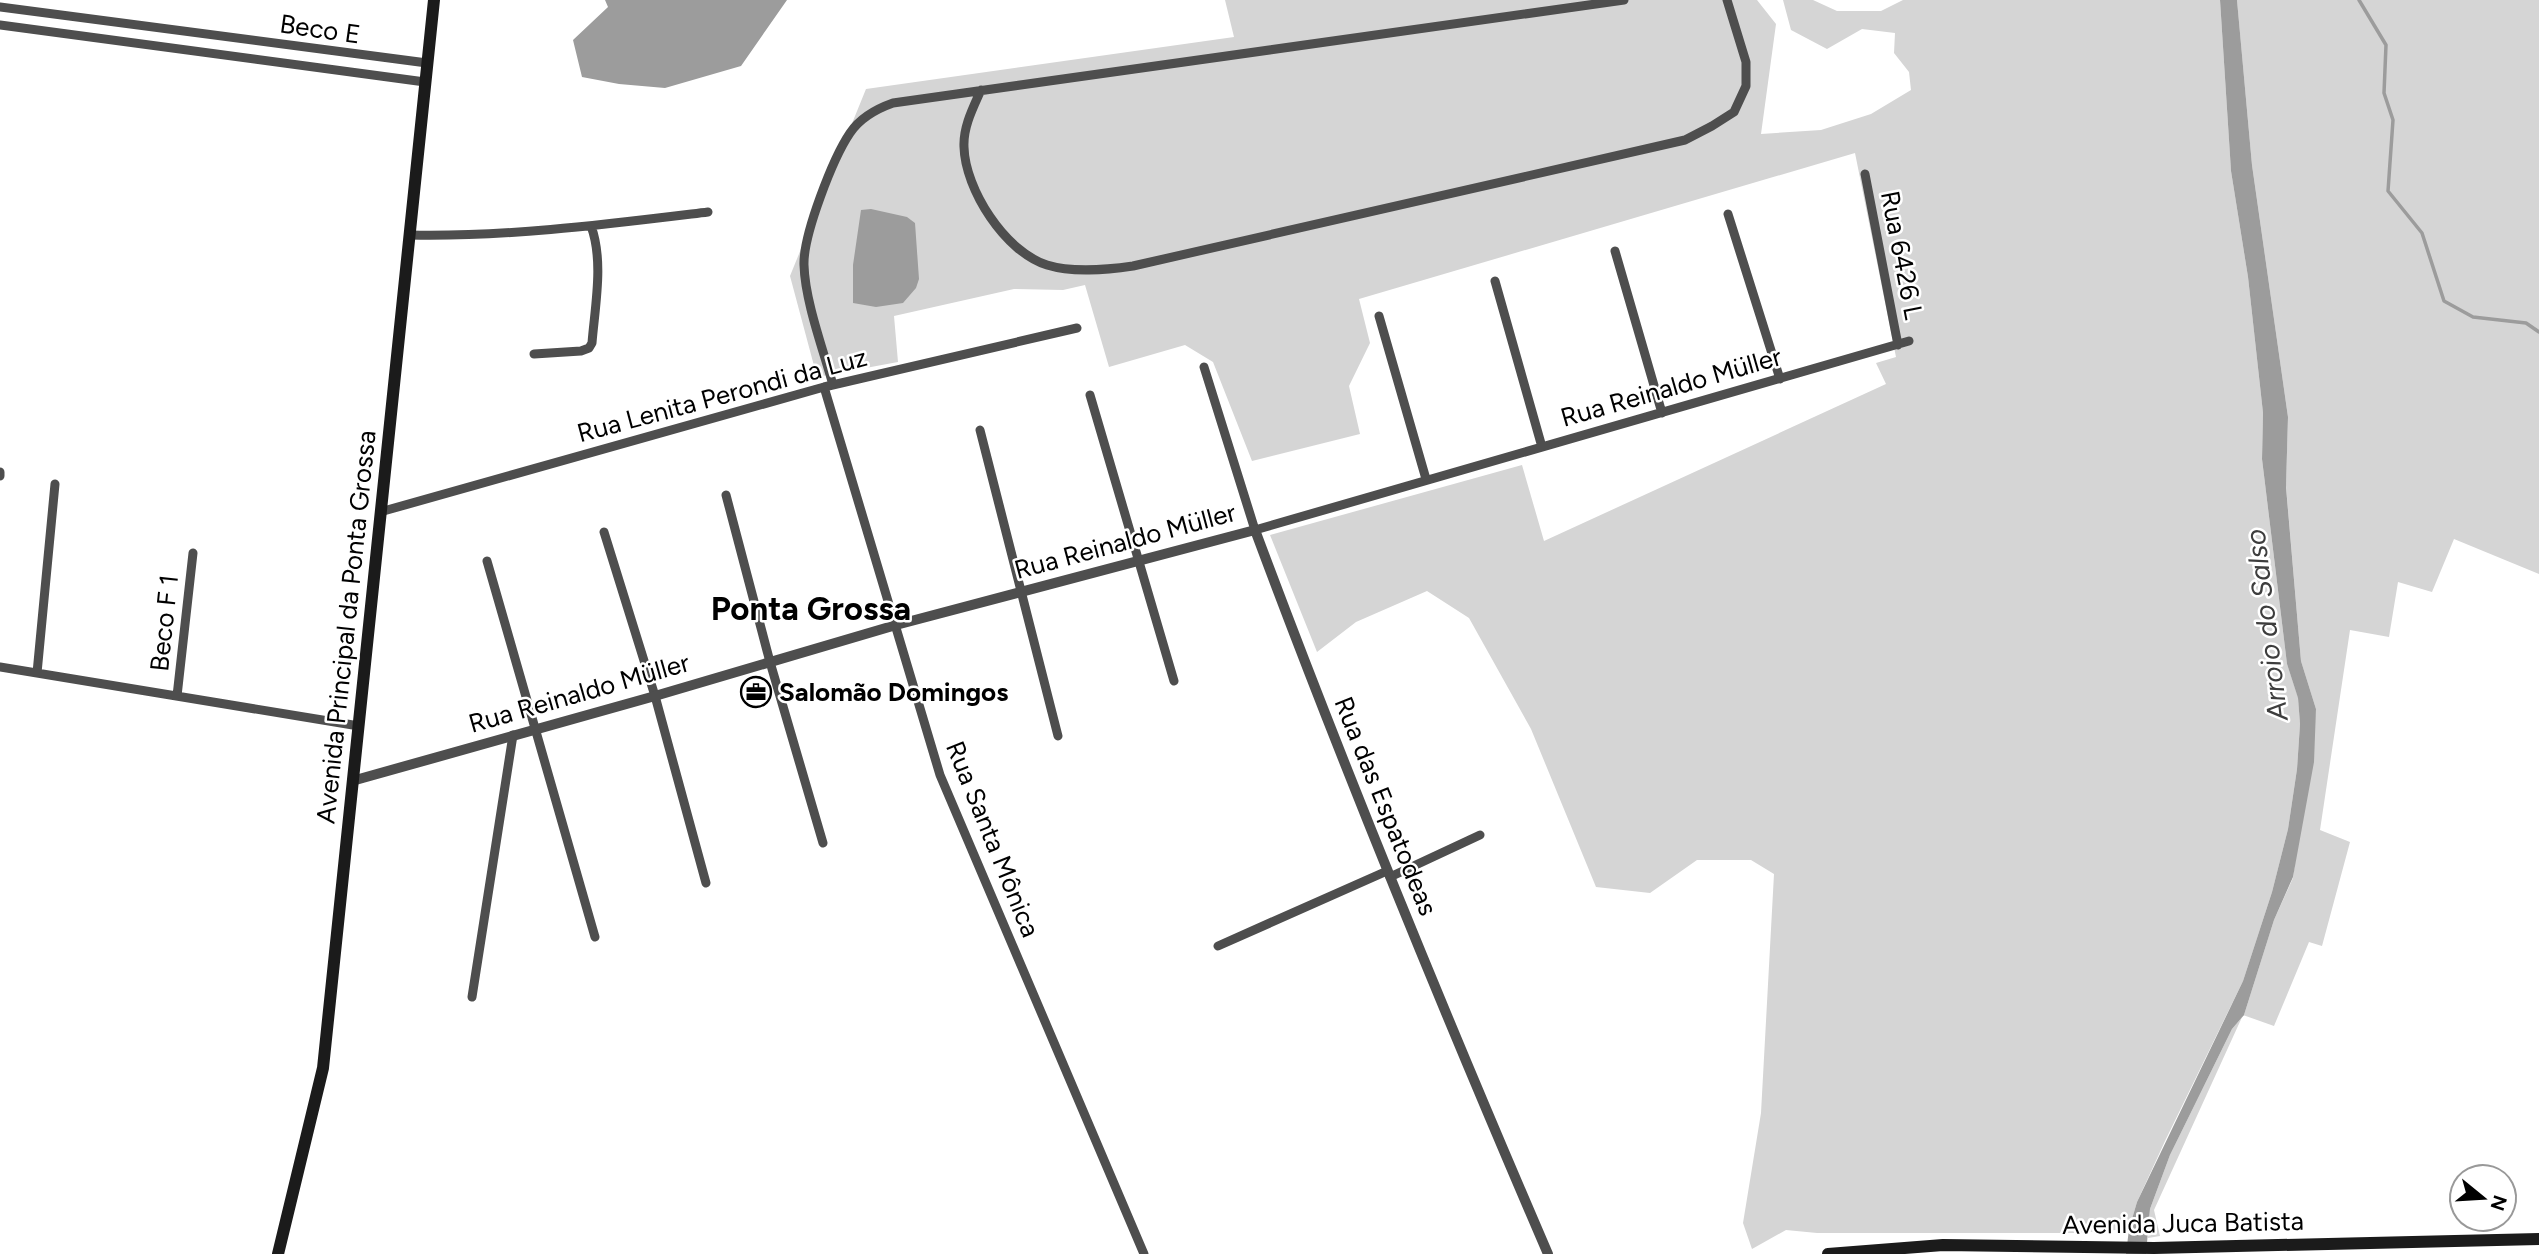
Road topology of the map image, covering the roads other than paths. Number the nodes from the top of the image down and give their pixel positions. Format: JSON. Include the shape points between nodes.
{"nodes":[{"id":1,"x":434,"y":0,"type":"edge"},
{"id":2,"x":1624,"y":0,"type":"edge"},
{"id":3,"x":1727,"y":0,"type":"edge"},
{"id":4,"x":0,"y":7,"type":"edge"},
{"id":5,"x":0,"y":25,"type":"edge"},
{"id":6,"x":427,"y":63,"type":"junction"},
{"id":7,"x":425,"y":82,"type":"junction"},
{"id":8,"x":981,"y":90,"type":"junction"},
{"id":9,"x":1865,"y":174,"type":"dead end"},
{"id":10,"x":708,"y":212,"type":"dead end"},
{"id":11,"x":1728,"y":214,"type":"dead end"},
{"id":12,"x":591,"y":226,"type":"junction"},
{"id":13,"x":410,"y":235,"type":"junction"},
{"id":14,"x":1615,"y":251,"type":"dead end"},
{"id":15,"x":1494,"y":281,"type":"dead end"},
{"id":16,"x":1380,"y":316,"type":"dead end"},
{"id":17,"x":1077,"y":328,"type":"dead end"},
{"id":18,"x":1909,"y":341,"type":"dead end"},
{"id":19,"x":1898,"y":345,"type":"junction"},
{"id":20,"x":534,"y":354,"type":"dead end"},
{"id":21,"x":1204,"y":367,"type":"dead end"},
{"id":22,"x":1780,"y":379,"type":"junction"},
{"id":23,"x":829,"y":386,"type":"junction"},
{"id":24,"x":1090,"y":395,"type":"dead end"},
{"id":25,"x":1662,"y":413,"type":"junction"},
{"id":26,"x":980,"y":430,"type":"dead end"},
{"id":27,"x":1542,"y":447,"type":"junction"},
{"id":28,"x":1426,"y":479,"type":"junction"},
{"id":29,"x":55,"y":484,"type":"dead end"},
{"id":30,"x":726,"y":495,"type":"dead end"},
{"id":31,"x":380,"y":512,"type":"junction"},
{"id":32,"x":1255,"y":530,"type":"junction"},
{"id":33,"x":604,"y":532,"type":"dead end"},
{"id":34,"x":193,"y":553,"type":"dead end"},
{"id":35,"x":1138,"y":561,"type":"junction"},
{"id":36,"x":487,"y":562,"type":"dead end"},
{"id":37,"x":1021,"y":592,"type":"junction"},
{"id":38,"x":896,"y":625,"type":"junction"},
{"id":39,"x":770,"y":662,"type":"junction"},
{"id":40,"x":0,"y":667,"type":"edge"},
{"id":41,"x":37,"y":673,"type":"junction"},
{"id":42,"x":1174,"y":681,"type":"dead end"},
{"id":43,"x":177,"y":696,"type":"junction"},
{"id":44,"x":655,"y":696,"type":"junction"},
{"id":45,"x":359,"y":726,"type":"junction"},
{"id":46,"x":535,"y":729,"type":"junction"},
{"id":47,"x":513,"y":735,"type":"junction"},
{"id":48,"x":1058,"y":736,"type":"dead end"},
{"id":49,"x":352,"y":781,"type":"junction"},
{"id":50,"x":1480,"y":835,"type":"dead end"},
{"id":51,"x":822,"y":843,"type":"dead end"},
{"id":52,"x":1388,"y":874,"type":"junction"},
{"id":53,"x":706,"y":883,"type":"dead end"},
{"id":54,"x":595,"y":937,"type":"dead end"},
{"id":55,"x":1219,"y":946,"type":"dead end"},
{"id":56,"x":472,"y":997,"type":"dead end"},
{"id":57,"x":2539,"y":1239,"type":"edge"},
{"id":58,"x":278,"y":1254,"type":"edge"},
{"id":59,"x":1144,"y":1254,"type":"edge"},
{"id":60,"x":1548,"y":1254,"type":"edge"},
{"id":61,"x":1828,"y":1254,"type":"edge"}],
"edges":[{"from":1,"to":6,"type":"main road","name":"Avenida Principal da Ponta Grossa"},
{"from":2,"to":8,"type":"street","name":"Rua Santa Mônica"},
{"from":3,"to":8,"type":"street","via":[[1746,62],[1746,86],[1734,112],[1685,140],[1133,267],[1107,270],[1047,265],[1005,238],[979,197],[963,148]]},
{"from":4,"to":6,"type":"street","name":"Beco E"},
{"from":5,"to":7,"type":"street"},
{"from":6,"to":7,"type":"main road","name":"Avenida Principal da Ponta Grossa"},
{"from":7,"to":13,"type":"main road","name":"Avenida Principal da Ponta Grossa"},
{"from":8,"to":23,"type":"street","name":"Rua Santa Mônica","via":[[893,103],[873,110],[850,131],[834,163],[803,261]]},
{"from":9,"to":19,"type":"street","name":"Rua 6426 L"},
{"from":10,"to":12,"type":"street"},
{"from":11,"to":22,"type":"street"},
{"from":12,"to":13,"type":"street"},
{"from":12,"to":20,"type":"street","via":[[596,240],[592,343],[581,351]]},
{"from":13,"to":31,"type":"main road","name":"Avenida Principal da Ponta Grossa"},
{"from":14,"to":25,"type":"street"},
{"from":15,"to":27,"type":"street"},
{"from":16,"to":28,"type":"street"},
{"from":17,"to":23,"type":"street","name":"Rua Lenita Perondi da Luz"},
{"from":18,"to":19,"type":"street","name":"Rua Reinaldo Müller"},
{"from":19,"to":22,"type":"street","name":"Rua Reinaldo Müller"},
{"from":21,"to":32,"type":"street","name":"Rua das Espatodeas"},
{"from":22,"to":25,"type":"street","name":"Rua Reinaldo Müller"},
{"from":23,"to":31,"type":"street","name":"Rua Lenita Perondi da Luz"},
{"from":23,"to":38,"type":"street","name":"Rua Santa Mônica"},
{"from":24,"to":35,"type":"street"},
{"from":25,"to":27,"type":"street","name":"Rua Reinaldo Müller"},
{"from":26,"to":37,"type":"street"},
{"from":27,"to":28,"type":"street","name":"Rua Reinaldo Müller"},
{"from":28,"to":32,"type":"street","name":"Rua Reinaldo Müller"},
{"from":29,"to":41,"type":"street"},
{"from":30,"to":39,"type":"street"},
{"from":31,"to":45,"type":"main road","name":"Avenida Principal da Ponta Grossa"},
{"from":32,"to":35,"type":"street","name":"Rua Reinaldo Müller"},
{"from":32,"to":52,"type":"street","name":"Rua das Espatodeas"},
{"from":33,"to":44,"type":"street"},
{"from":34,"to":43,"type":"street","name":"Beco F 1"},
{"from":35,"to":37,"type":"street","name":"Rua Reinaldo Müller"},
{"from":35,"to":42,"type":"street"},
{"from":36,"to":46,"type":"street"},
{"from":37,"to":38,"type":"street","name":"Rua Reinaldo Müller"},
{"from":37,"to":48,"type":"street"},
{"from":38,"to":39,"type":"street","name":"Rua Reinaldo Müller"},
{"from":38,"to":59,"type":"street","name":"Rua Santa Mônica","via":[[940,775]]},
{"from":39,"to":44,"type":"street","name":"Rua Reinaldo Müller"},
{"from":39,"to":51,"type":"street"},
{"from":40,"to":41,"type":"street"},
{"from":41,"to":43,"type":"street"},
{"from":43,"to":45,"type":"street"},
{"from":44,"to":46,"type":"street","name":"Rua Reinaldo Müller"},
{"from":44,"to":53,"type":"street"},
{"from":45,"to":49,"type":"main road","name":"Avenida Principal da Ponta Grossa"},
{"from":46,"to":47,"type":"street","name":"Rua Reinaldo Müller"},
{"from":46,"to":54,"type":"street"},
{"from":47,"to":49,"type":"street","name":"Rua Reinaldo Müller"},
{"from":47,"to":56,"type":"street"},
{"from":49,"to":58,"type":"main road","name":"Avenida Principal da Ponta Grossa","via":[[323,1068]]},
{"from":50,"to":52,"type":"street"},
{"from":52,"to":55,"type":"street"},
{"from":52,"to":60,"type":"street","name":"Rua das Espatodeas"},
{"from":57,"to":61,"type":"main road","name":"Avenida Juca Batista","via":[[2154,1248],[1943,1245]]}]}
